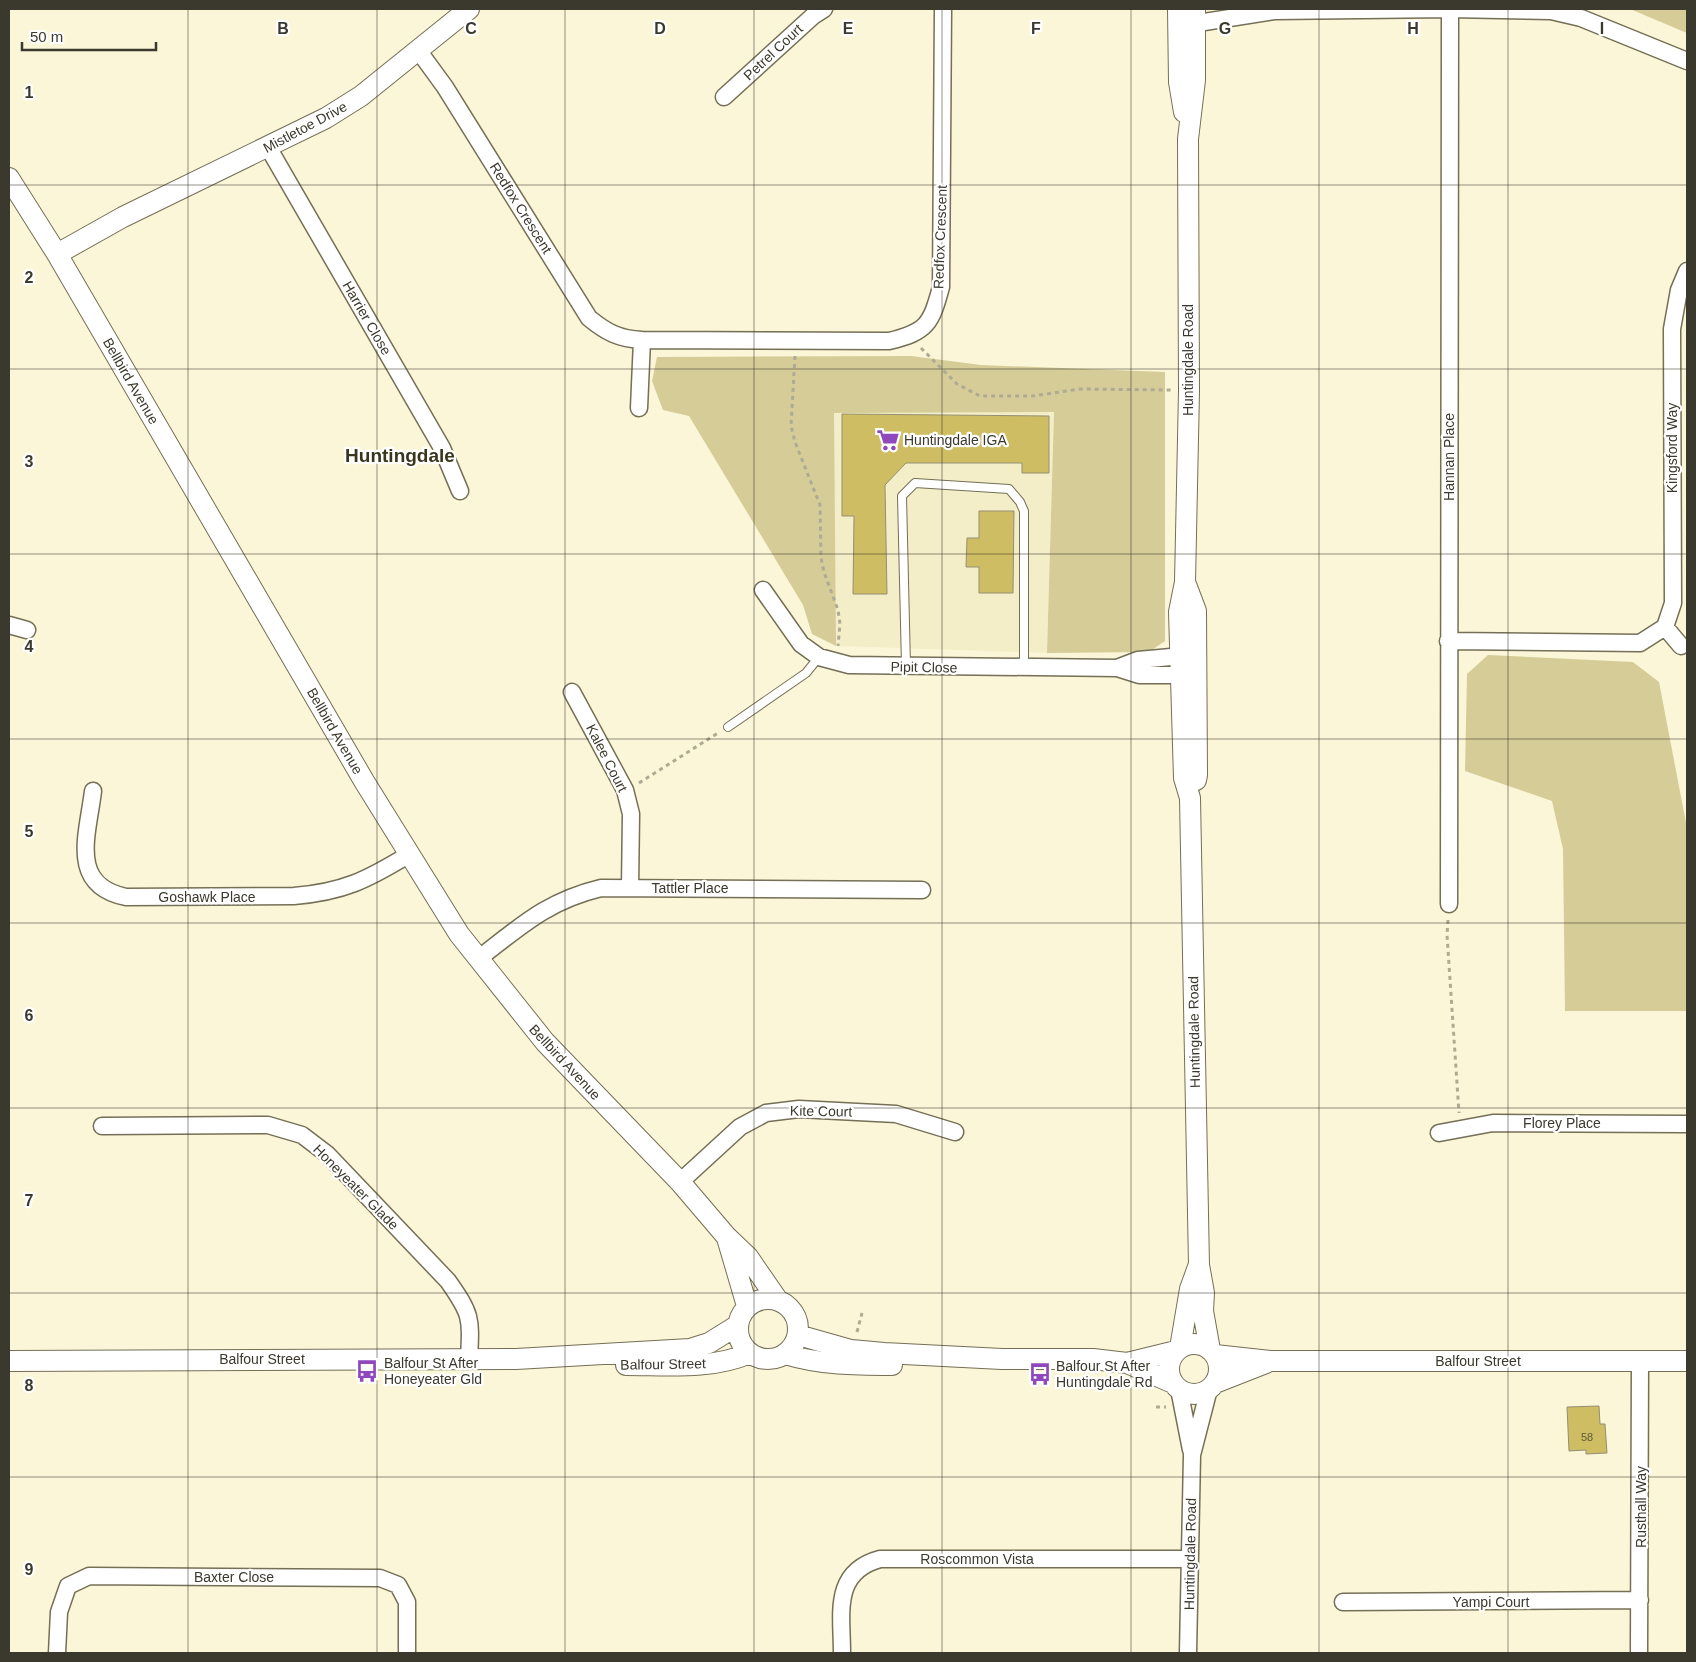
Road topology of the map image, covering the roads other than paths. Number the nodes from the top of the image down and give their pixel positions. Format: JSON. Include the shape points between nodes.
{"nodes":[{"id":1,"x":469,"y":9,"type":"edge"},
{"id":2,"x":824,"y":9,"type":"edge"},
{"id":3,"x":943,"y":9,"type":"edge"},
{"id":4,"x":1450,"y":9,"type":"edge"},
{"id":5,"x":1269,"y":10,"type":"edge"},
{"id":6,"x":1186,"y":17,"type":"edge"},
{"id":7,"x":418,"y":50,"type":"junction"},
{"id":8,"x":1687,"y":61,"type":"edge"},
{"id":9,"x":724,"y":97,"type":"dead end"},
{"id":10,"x":268,"y":147,"type":"junction"},
{"id":11,"x":9,"y":179,"type":"edge"},
{"id":12,"x":53,"y":248,"type":"junction"},
{"id":13,"x":1687,"y":271,"type":"edge"},
{"id":14,"x":642,"y":340,"type":"junction"},
{"id":15,"x":640,"y":408,"type":"dead end"},
{"id":16,"x":460,"y":491,"type":"dead end"},
{"id":17,"x":763,"y":590,"type":"dead end"},
{"id":18,"x":9,"y":625,"type":"edge"},
{"id":19,"x":1665,"y":627,"type":"junction"},
{"id":20,"x":27,"y":630,"type":"dead end"},
{"id":21,"x":1448,"y":641,"type":"junction"},
{"id":22,"x":1681,"y":646,"type":"dead end"},
{"id":23,"x":819,"y":657,"type":"junction"},
{"id":24,"x":1188,"y":665,"type":"junction"},
{"id":25,"x":906,"y":666,"type":"junction"},
{"id":26,"x":1024,"y":668,"type":"junction"},
{"id":27,"x":572,"y":692,"type":"dead end"},
{"id":28,"x":728,"y":727,"type":"road end"},
{"id":29,"x":93,"y":791,"type":"dead end"},
{"id":30,"x":408,"y":855,"type":"junction"},
{"id":31,"x":630,"y":888,"type":"junction"},
{"id":32,"x":922,"y":890,"type":"dead end"},
{"id":33,"x":1449,"y":904,"type":"road end"},
{"id":34,"x":478,"y":959,"type":"junction"},
{"id":35,"x":1687,"y":1124,"type":"edge"},
{"id":36,"x":102,"y":1126,"type":"dead end"},
{"id":37,"x":955,"y":1132,"type":"dead end"},
{"id":38,"x":1438,"y":1133,"type":"dead end"},
{"id":39,"x":680,"y":1182,"type":"junction"},
{"id":40,"x":726,"y":1236,"type":"junction"},
{"id":41,"x":1199,"y":1265,"type":"junction"},
{"id":42,"x":777,"y":1299,"type":"junction"},
{"id":43,"x":747,"y":1306,"type":"junction"},
{"id":44,"x":738,"y":1325,"type":"junction"},
{"id":45,"x":798,"y":1335,"type":"junction"},
{"id":46,"x":1178,"y":1349,"type":"junction"},
{"id":47,"x":750,"y":1352,"type":"junction"},
{"id":48,"x":1212,"y":1353,"type":"junction"},
{"id":49,"x":785,"y":1354,"type":"junction"},
{"id":50,"x":469,"y":1359,"type":"junction"},
{"id":51,"x":516,"y":1359,"type":"junction"},
{"id":52,"x":1002,"y":1359,"type":"junction"},
{"id":53,"x":9,"y":1361,"type":"edge"},
{"id":54,"x":1270,"y":1361,"type":"junction"},
{"id":55,"x":1687,"y":1361,"type":"edge"},
{"id":56,"x":1640,"y":1362,"type":"junction"},
{"id":57,"x":1127,"y":1363,"type":"junction"},
{"id":58,"x":1176,"y":1386,"type":"junction"},
{"id":59,"x":1212,"y":1386,"type":"junction"},
{"id":60,"x":1192,"y":1455,"type":"junction"},
{"id":61,"x":1189,"y":1559,"type":"junction"},
{"id":62,"x":1640,"y":1600,"type":"junction"},
{"id":63,"x":1343,"y":1602,"type":"dead end"},
{"id":64,"x":57,"y":1653,"type":"edge"},
{"id":65,"x":407,"y":1653,"type":"edge"},
{"id":66,"x":842,"y":1653,"type":"edge"},
{"id":67,"x":1188,"y":1653,"type":"edge"},
{"id":68,"x":1639,"y":1653,"type":"edge"}],
"edges":[{"from":1,"to":7,"type":"street","name":"Mistletoe Drive"},
{"from":2,"to":9,"type":"street","name":"Petrel Court"},
{"from":3,"to":14,"type":"street","name":"Redfox Crescent","via":[[941,287],[933,316],[913,335],[889,341]]},
{"from":4,"to":5,"type":"street"},
{"from":4,"to":8,"type":"street","via":[[1551,11],[1581,18]]},
{"from":4,"to":21,"type":"street","name":"Hannan Place"},
{"from":5,"to":6,"type":"street"},
{"from":6,"to":24,"type":"street","name":"Huntingdale Road","via":[[1179,82],[1188,138],[1189,391],[1185,582],[1179,612]]},
{"from":7,"to":10,"type":"street","name":"Mistletoe Drive","via":[[361,96]]},
{"from":7,"to":14,"type":"street","name":"Redfox Crescent","via":[[445,87],[589,318],[604,331],[624,340]]},
{"from":10,"to":12,"type":"street","name":"Mistletoe Drive"},
{"from":10,"to":16,"type":"street","name":"Harrier Close","via":[[442,448]]},
{"from":11,"to":12,"type":"street","name":"Bellbird Avenue"},
{"from":12,"to":30,"type":"street","name":"Bellbird Avenue"},
{"from":13,"to":19,"type":"street","name":"Kingsford Way","via":[[1679,290],[1672,329],[1673,603]]},
{"from":14,"to":15,"type":"street"},
{"from":17,"to":23,"type":"street","name":"Pipit Close","via":[[801,644]]},
{"from":18,"to":20,"type":"street"},
{"from":19,"to":21,"type":"street","via":[[1640,643]]},
{"from":19,"to":22,"type":"street"},
{"from":21,"to":33,"type":"street","name":"Hannan Place"},
{"from":23,"to":25,"type":"street","name":"Pipit Close","via":[[849,665]]},
{"from":23,"to":28,"type":"lane","via":[[806,673]]},
{"from":24,"to":26,"type":"street","name":"Pipit Close","via":[[1139,675],[1117,668]]},
{"from":24,"to":41,"type":"street","name":"Huntingdale Road","via":[[1184,778],[1190,798]]},
{"from":25,"to":26,"type":"street","name":"Pipit Close"},
{"from":25,"to":26,"type":"lane","via":[[902,496],[915,483],[1009,489],[1020,502],[1024,511]]},
{"from":27,"to":31,"type":"street","name":"Kalee Court","via":[[625,790],[631,814]]},
{"from":29,"to":30,"type":"street","name":"Goshawk Place","via":[[85,852],[88,870],[95,884],[126,897],[317,894],[357,884]]},
{"from":30,"to":34,"type":"street","name":"Bellbird Avenue"},
{"from":31,"to":32,"type":"street","name":"Tattler Place"},
{"from":31,"to":34,"type":"street","name":"Tattler Place","via":[[601,888],[574,895],[543,910]]},
{"from":34,"to":39,"type":"street","name":"Bellbird Avenue","via":[[545,1042]]},
{"from":35,"to":38,"type":"street","name":"Florey Place","via":[[1492,1123]]},
{"from":36,"to":50,"type":"street","name":"Honeyeater Glade","via":[[268,1125],[302,1135],[327,1154],[448,1282],[471,1321]]},
{"from":37,"to":39,"type":"street","name":"Kite Court","via":[[896,1114],[799,1109],[766,1113],[740,1127]]},
{"from":39,"to":40,"type":"street","name":"Bellbird Avenue"},
{"from":40,"to":42,"type":"street","name":"Bellbird Avenue","via":[[748,1257]]},
{"from":40,"to":43,"type":"street","name":"Bellbird Avenue"},
{"from":41,"to":46,"type":"street","name":"Huntingdale Road","via":[[1190,1289]]},
{"from":41,"to":48,"type":"street","name":"Huntingdale Road","via":[[1204,1293],[1203,1311]]},
{"from":42,"to":43,"type":"street","via":[[761,1299]]},
{"from":42,"to":45,"type":"street","via":[[792,1309]]},
{"from":43,"to":44,"type":"street"},
{"from":44,"to":47,"type":"street","via":[[742,1345]]},
{"from":44,"to":51,"type":"street","name":"Balfour Street","via":[[709,1344],[690,1349]]},
{"from":45,"to":49,"type":"street"},
{"from":45,"to":52,"type":"street","via":[[851,1350]]},
{"from":46,"to":48,"type":"street","via":[[1199,1344]]},
{"from":46,"to":57,"type":"street"},
{"from":46,"to":58,"type":"street","via":[[1169,1366]]},
{"from":47,"to":49,"type":"street","via":[[767,1359]]},
{"from":47,"to":51,"type":"street","name":"Balfour Street","via":[[738,1358],[703,1365],[576,1365]]},
{"from":48,"to":54,"type":"street","name":"Balfour Street"},
{"from":48,"to":59,"type":"street","via":[[1219,1369]]},
{"from":49,"to":52,"type":"street","via":[[808,1361],[849,1366],[941,1365]]},
{"from":50,"to":51,"type":"street","name":"Balfour Street"},
{"from":50,"to":53,"type":"street","name":"Balfour Street"},
{"from":52,"to":57,"type":"street"},
{"from":54,"to":56,"type":"street","name":"Balfour Street"},
{"from":54,"to":59,"type":"street","name":"Balfour Street"},
{"from":55,"to":56,"type":"street","name":"Balfour Street"},
{"from":56,"to":62,"type":"street","name":"Rusthall Way"},
{"from":57,"to":58,"type":"street"},
{"from":58,"to":59,"type":"street","via":[[1194,1394]]},
{"from":58,"to":60,"type":"street","name":"Huntingdale Road"},
{"from":59,"to":60,"type":"street","name":"Huntingdale Road"},
{"from":60,"to":61,"type":"street","name":"Huntingdale Road"},
{"from":61,"to":66,"type":"street","name":"Roscommon Vista","via":[[880,1559],[854,1572],[844,1586]]},
{"from":61,"to":67,"type":"street","name":"Huntingdale Road"},
{"from":62,"to":63,"type":"street","name":"Yampi Court"},
{"from":62,"to":68,"type":"street","name":"Rusthall Way"},
{"from":64,"to":65,"type":"street","name":"Baxter Close","via":[[59,1612],[68,1586],[89,1576],[380,1578],[398,1585],[407,1602]]}]}
